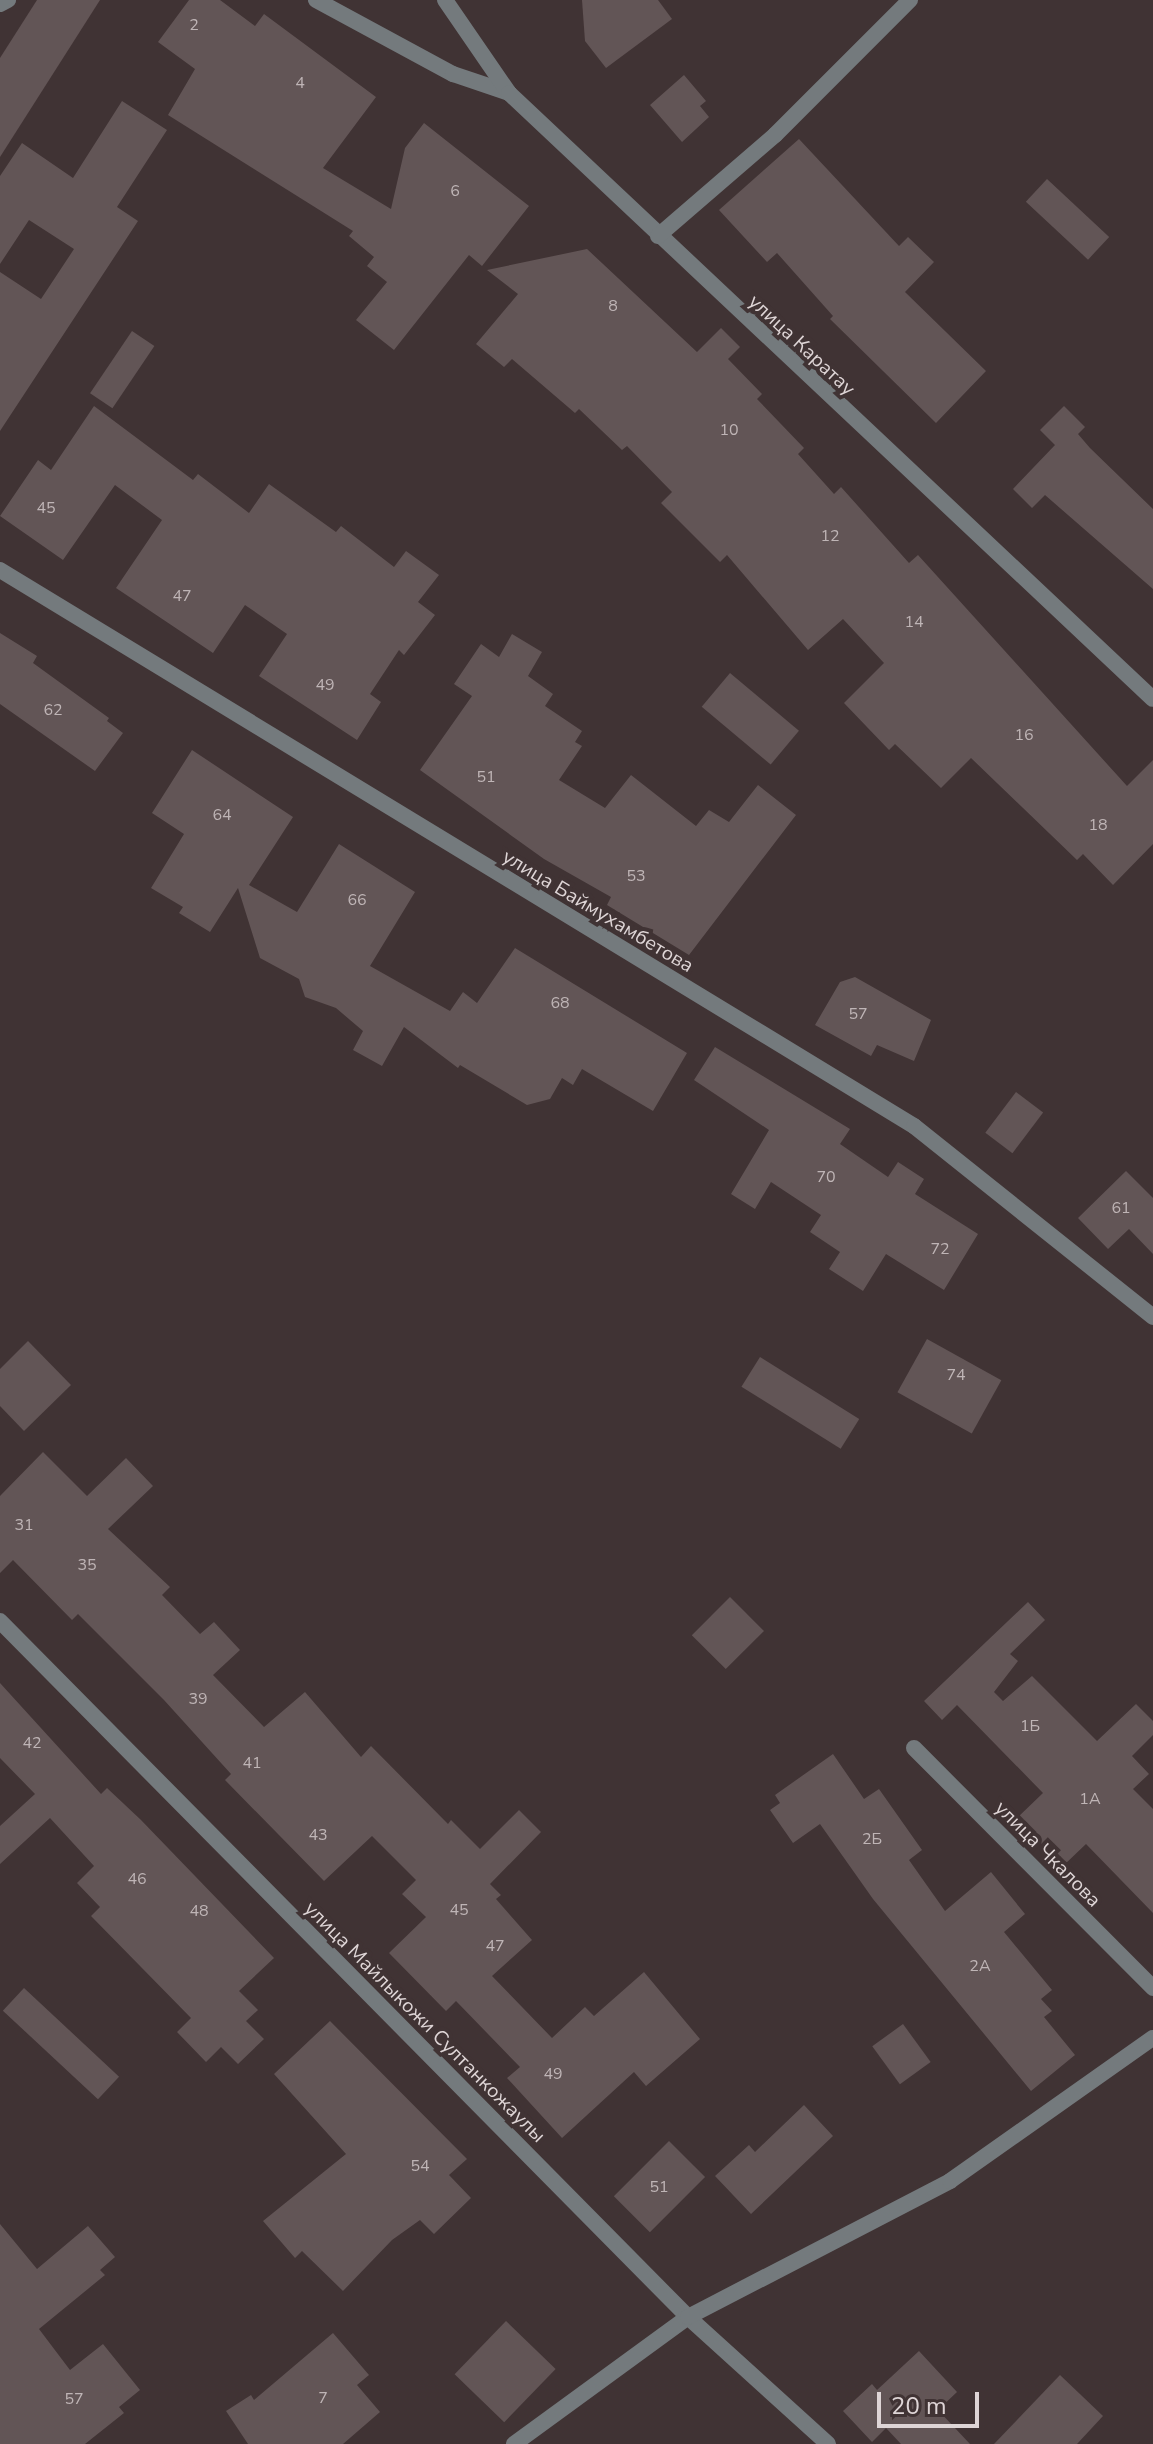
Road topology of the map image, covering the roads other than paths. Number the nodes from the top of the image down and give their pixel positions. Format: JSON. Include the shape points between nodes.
{"nodes":[{"id":1,"x":8,"y":0,"type":"edge"},
{"id":2,"x":316,"y":0,"type":"edge"},
{"id":3,"x":445,"y":0,"type":"edge"},
{"id":4,"x":910,"y":0,"type":"edge"},
{"id":5,"x":0,"y":4,"type":"edge"},
{"id":6,"x":509,"y":93,"type":"junction"},
{"id":7,"x":658,"y":236,"type":"junction"},
{"id":8,"x":0,"y":570,"type":"edge"},
{"id":9,"x":1153,"y":699,"type":"edge"},
{"id":10,"x":1153,"y":1317,"type":"edge"},
{"id":11,"x":0,"y":1621,"type":"edge"},
{"id":12,"x":914,"y":1748,"type":"dead end"},
{"id":13,"x":1153,"y":1988,"type":"edge"},
{"id":14,"x":1153,"y":2038,"type":"edge"},
{"id":15,"x":688,"y":2317,"type":"junction"},
{"id":16,"x":514,"y":2444,"type":"edge"},
{"id":17,"x":828,"y":2444,"type":"edge"}],
"edges":[{"from":1,"to":5,"type":"street"},
{"from":2,"to":6,"type":"street","via":[[453,74]]},
{"from":3,"to":6,"type":"street","name":"улица Каратау"},
{"from":4,"to":7,"type":"street","via":[[775,135]]},
{"from":6,"to":7,"type":"street","name":"улица Каратау"},
{"from":7,"to":9,"type":"street","name":"улица Каратау"},
{"from":8,"to":10,"type":"street","name":"улица Баймухамбетова","via":[[914,1126]]},
{"from":11,"to":15,"type":"street","name":"улица Майлыкожи Султанкожаулы"},
{"from":12,"to":13,"type":"street","name":"улица Чкалова"},
{"from":14,"to":15,"type":"street","via":[[950,2181]]},
{"from":15,"to":16,"type":"street"},
{"from":15,"to":17,"type":"street","name":"улица Майлыкожи Султанкожаулы"}]}
